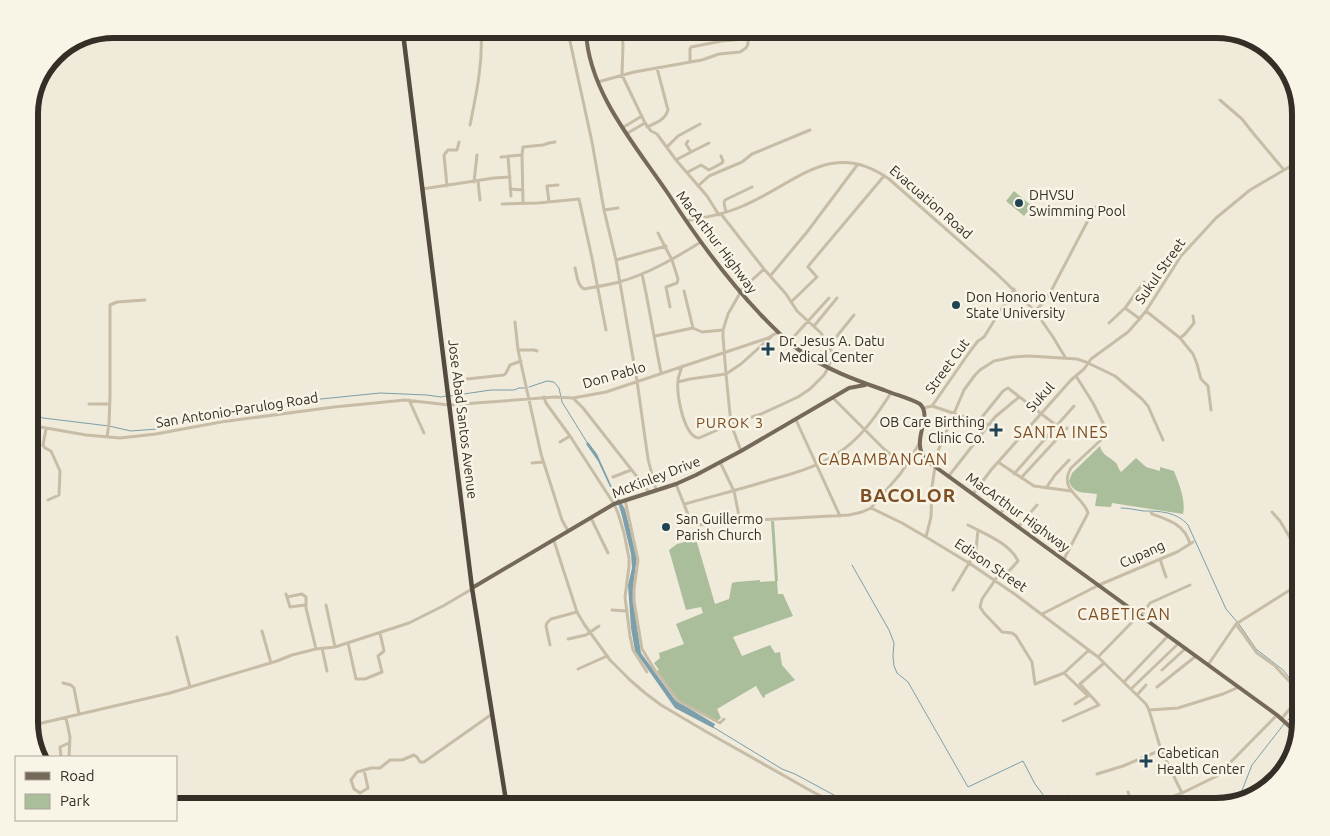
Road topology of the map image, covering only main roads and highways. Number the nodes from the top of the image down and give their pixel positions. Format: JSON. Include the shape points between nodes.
{"nodes":[{"id":1,"x":404,"y":38,"type":"edge"},
{"id":2,"x":587,"y":38,"type":"edge"},
{"id":3,"x":846,"y":377,"type":"junction"},
{"id":4,"x":867,"y":384,"type":"junction"},
{"id":5,"x":849,"y":388,"type":"junction"},
{"id":6,"x":472,"y":588,"type":"junction"},
{"id":7,"x":1292,"y":728,"type":"edge"},
{"id":8,"x":506,"y":798,"type":"edge"}],
"edges":[{"from":1,"to":6,"type":"highway","name":"Jose Abad Santos Avenue"},
{"from":2,"to":3,"type":"main road","name":"MacArthur Highway","via":[[589,58],[598,82],[622,128],[701,242],[740,292],[778,332],[807,356]]},
{"from":3,"to":4,"type":"main road","name":"MacArthur Highway"},
{"from":3,"to":5,"type":"main road"},
{"from":4,"to":5,"type":"main road","name":"McKinley Drive"},
{"from":4,"to":7,"type":"main road","name":"MacArthur Highway","via":[[916,402],[923,408],[919,444],[922,455],[934,466]]},
{"from":5,"to":6,"type":"main road","name":"McKinley Drive","via":[[741,451],[676,484],[615,504]]},
{"from":6,"to":8,"type":"highway","name":"Jose Abad Santos Avenue"}]}
